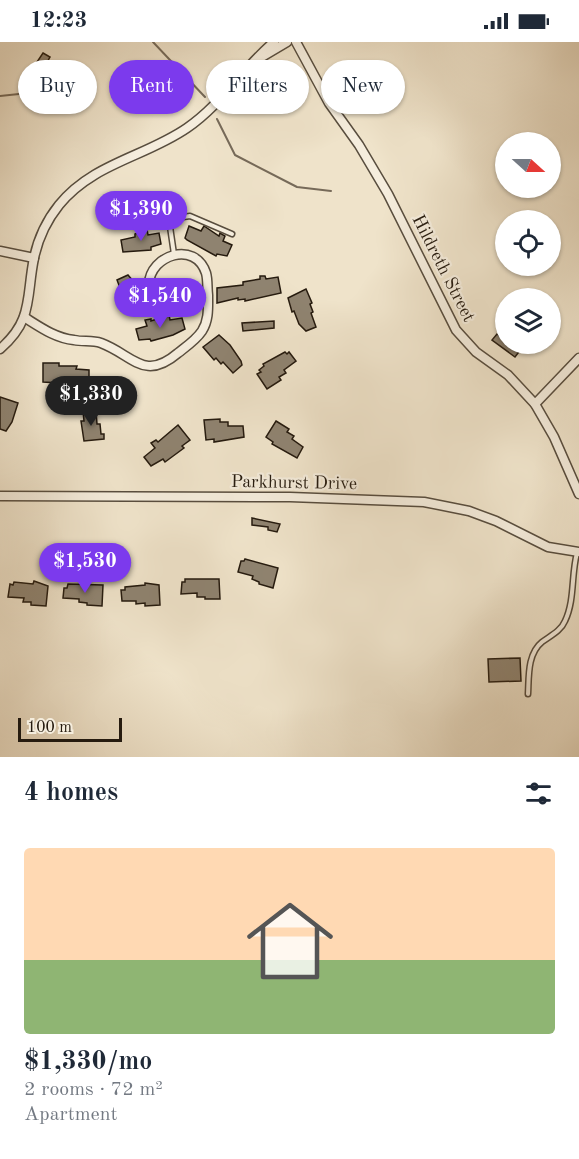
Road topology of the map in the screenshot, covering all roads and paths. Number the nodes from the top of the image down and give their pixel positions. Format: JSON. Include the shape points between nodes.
{"nodes":[{"id":1,"x":274,"y":42,"type":"edge"},
{"id":2,"x":287,"y":42,"type":"edge"},
{"id":3,"x":296,"y":42,"type":"edge"},
{"id":4,"x":259,"y":58,"type":"junction"},
{"id":5,"x":169,"y":220,"type":"junction"},
{"id":6,"x":123,"y":226,"type":"dead end"},
{"id":7,"x":232,"y":234,"type":"dead end"},
{"id":8,"x":0,"y":251,"type":"edge"},
{"id":9,"x":174,"y":254,"type":"junction"},
{"id":10,"x":34,"y":258,"type":"junction"},
{"id":11,"x":208,"y":296,"type":"junction"},
{"id":12,"x":24,"y":317,"type":"junction"},
{"id":13,"x":0,"y":349,"type":"edge"},
{"id":14,"x":579,"y":358,"type":"edge"},
{"id":15,"x":535,"y":405,"type":"junction"},
{"id":16,"x":579,"y":494,"type":"edge"},
{"id":17,"x":0,"y":496,"type":"edge"},
{"id":18,"x":578,"y":553,"type":"edge"},
{"id":19,"x":528,"y":694,"type":"dead end"}],
"edges":[{"from":1,"to":4,"type":"street"},
{"from":2,"to":4,"type":"street"},
{"from":3,"to":15,"type":"street","name":"Hildreth Street","via":[[329,103],[388,194],[456,330],[508,375]]},
{"from":4,"to":10,"type":"street","via":[[213,108],[186,129],[101,170],[78,186],[48,223]]},
{"from":5,"to":6,"type":"lane"},
{"from":5,"to":7,"type":"lane","via":[[197,217]]},
{"from":5,"to":9,"type":"lane"},
{"from":8,"to":10,"type":"street"},
{"from":9,"to":11,"type":"street","via":[[189,255],[201,263],[207,275]]},
{"from":9,"to":11,"type":"street","via":[[150,275],[149,285],[155,296],[166,300]]},
{"from":10,"to":12,"type":"street","via":[[31,295]]},
{"from":11,"to":12,"type":"street","via":[[207,318],[201,331],[170,360],[155,367],[140,365],[99,343],[61,338]]},
{"from":12,"to":13,"type":"street"},
{"from":14,"to":15,"type":"street"},
{"from":15,"to":16,"type":"street","name":"Hildreth Street"},
{"from":17,"to":18,"type":"street","name":"Parkhurst Drive","via":[[290,497],[424,502],[469,511],[548,547]]},
{"from":18,"to":19,"type":"lane","via":[[564,623],[540,643],[532,656]]}]}
